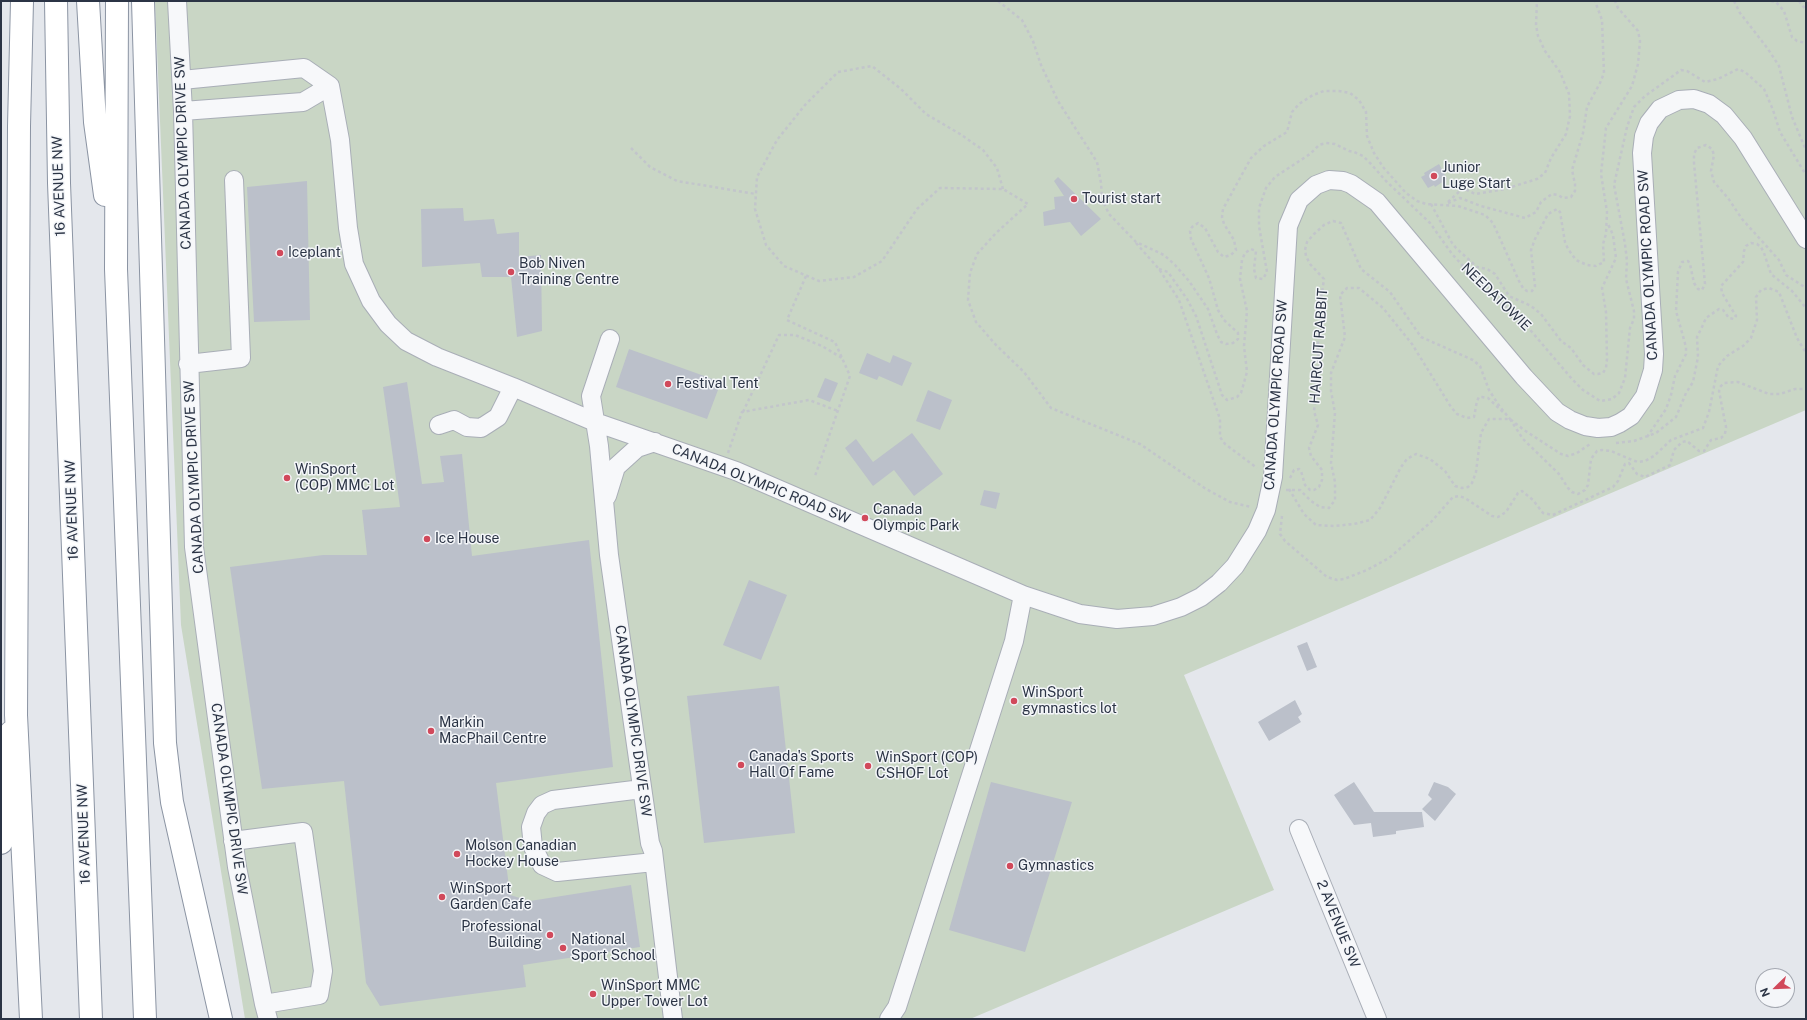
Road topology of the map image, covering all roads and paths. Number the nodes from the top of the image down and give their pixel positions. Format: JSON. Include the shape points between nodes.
{"nodes":[{"id":1,"x":8,"y":1,"type":"edge"},
{"id":2,"x":22,"y":1,"type":"edge"},
{"id":3,"x":56,"y":1,"type":"edge"},
{"id":4,"x":88,"y":1,"type":"edge"},
{"id":5,"x":117,"y":1,"type":"edge"},
{"id":6,"x":142,"y":1,"type":"edge"},
{"id":7,"x":177,"y":1,"type":"edge"},
{"id":8,"x":1537,"y":1,"type":"edge"},
{"id":9,"x":1595,"y":1,"type":"edge"},
{"id":10,"x":1734,"y":1,"type":"edge"},
{"id":11,"x":1771,"y":1,"type":"edge"},
{"id":12,"x":1799,"y":1,"type":"edge"},
{"id":13,"x":1806,"y":10,"type":"edge"},
{"id":14,"x":1806,"y":43,"type":"edge"},
{"id":15,"x":182,"y":80,"type":"junction"},
{"id":16,"x":330,"y":86,"type":"junction"},
{"id":17,"x":183,"y":111,"type":"junction"},
{"id":18,"x":19,"y":126,"type":"junction"},
{"id":19,"x":631,"y":148,"type":"dead end"},
{"id":20,"x":1806,"y":150,"type":"edge"},
{"id":21,"x":1806,"y":174,"type":"edge"},
{"id":22,"x":234,"y":180,"type":"dead end"},
{"id":23,"x":1003,"y":189,"type":"junction"},
{"id":24,"x":756,"y":194,"type":"junction"},
{"id":25,"x":1431,"y":204,"type":"dead end"},
{"id":26,"x":1608,"y":224,"type":"dead end"},
{"id":27,"x":1806,"y":239,"type":"edge"},
{"id":28,"x":1136,"y":242,"type":"dead end"},
{"id":29,"x":116,"y":269,"type":"junction"},
{"id":30,"x":1159,"y":269,"type":"junction"},
{"id":31,"x":806,"y":276,"type":"junction"},
{"id":32,"x":1806,"y":288,"type":"edge"},
{"id":33,"x":610,"y":339,"type":"dead end"},
{"id":34,"x":843,"y":359,"type":"junction"},
{"id":35,"x":188,"y":364,"type":"junction"},
{"id":36,"x":513,"y":387,"type":"junction"},
{"id":37,"x":1806,"y":388,"type":"edge"},
{"id":38,"x":838,"y":411,"type":"junction"},
{"id":39,"x":742,"y":412,"type":"junction"},
{"id":40,"x":1510,"y":419,"type":"dead end"},
{"id":41,"x":594,"y":422,"type":"junction"},
{"id":42,"x":439,"y":425,"type":"dead end"},
{"id":43,"x":1647,"y":437,"type":"dead end"},
{"id":44,"x":655,"y":442,"type":"junction"},
{"id":45,"x":723,"y":466,"type":"junction"},
{"id":46,"x":815,"y":476,"type":"dead end"},
{"id":47,"x":1273,"y":477,"type":"junction"},
{"id":48,"x":1288,"y":489,"type":"junction"},
{"id":49,"x":1286,"y":496,"type":"dead end"},
{"id":50,"x":605,"y":503,"type":"junction"},
{"id":51,"x":1274,"y":510,"type":"junction"},
{"id":52,"x":1023,"y":595,"type":"junction"},
{"id":53,"x":16,"y":715,"type":"junction"},
{"id":54,"x":642,"y":789,"type":"junction"},
{"id":55,"x":1299,"y":829,"type":"dead end"},
{"id":56,"x":233,"y":841,"type":"junction"},
{"id":57,"x":1,"y":843,"type":"edge"},
{"id":58,"x":654,"y":862,"type":"junction"},
{"id":59,"x":266,"y":1012,"type":"edge"},
{"id":60,"x":31,"y":1019,"type":"edge"},
{"id":61,"x":91,"y":1019,"type":"edge"},
{"id":62,"x":145,"y":1019,"type":"edge"},
{"id":63,"x":221,"y":1019,"type":"edge"},
{"id":64,"x":673,"y":1019,"type":"edge"},
{"id":65,"x":889,"y":1019,"type":"edge"},
{"id":66,"x":1377,"y":1019,"type":"edge"}],
"edges":[{"from":1,"to":18,"type":"highway"},
{"from":2,"to":18,"type":"highway"},
{"from":3,"to":61,"type":"highway","name":"16 AVENUE NW","via":[[59,184]]},
{"from":4,"to":29,"type":"highway","via":[[95,122]]},
{"from":5,"to":29,"type":"highway"},
{"from":6,"to":63,"type":"highway","via":[[165,743],[172,802]]},
{"from":7,"to":15,"type":"street","name":"CANADA OLYMPIC DRIVE SW"},
{"from":8,"to":9,"type":"path","via":[[1538,36],[1560,72],[1569,94],[1570,116],[1566,134],[1545,173],[1537,179],[1505,189],[1475,194],[1463,188],[1445,204],[1460,198],[1526,218],[1536,212],[1542,202],[1552,194],[1564,198],[1571,197],[1575,191],[1572,170],[1583,134],[1587,107],[1604,72],[1602,20]]},
{"from":10,"to":20,"type":"path","via":[[1779,66],[1792,117]]},
{"from":11,"to":14,"type":"path","via":[[1776,2],[1784,10],[1792,37]]},
{"from":12,"to":13,"type":"path"},
{"from":15,"to":16,"type":"street","via":[[304,68]]},
{"from":15,"to":17,"type":"street","name":"CANADA OLYMPIC DRIVE SW"},
{"from":16,"to":17,"type":"street","via":[[303,102]]},
{"from":16,"to":36,"type":"street","name":"CANADA OLYMPIC ROAD SW","via":[[340,140],[354,264],[371,300],[388,324],[406,341],[437,357]]},
{"from":17,"to":35,"type":"street","name":"CANADA OLYMPIC DRIVE SW"},
{"from":18,"to":53,"type":"highway"},
{"from":19,"to":24,"type":"path","via":[[650,167],[677,181]]},
{"from":21,"to":30,"type":"path","name":"NEEDATOWIE","via":[[1780,132],[1764,89],[1738,69],[1705,82],[1681,70],[1634,107],[1614,185],[1625,244],[1626,279],[1634,319],[1629,336],[1625,378],[1619,393],[1612,400],[1600,401],[1572,380],[1520,318],[1484,289],[1452,254],[1430,223],[1363,156],[1335,144],[1326,142],[1319,145],[1275,177],[1266,188],[1259,208],[1259,226],[1267,272],[1263,279],[1256,278],[1256,251],[1251,249],[1245,253],[1242,260],[1240,279],[1246,311],[1244,346],[1247,372],[1241,393],[1237,397],[1227,400],[1222,395],[1196,316],[1168,272]]},
{"from":22,"to":35,"type":"street","via":[[241,358]]},
{"from":23,"to":24,"type":"path","via":[[997,168],[983,150],[926,114],[901,89],[872,66],[838,72],[805,105],[777,140],[757,177]]},
{"from":23,"to":31,"type":"path","via":[[940,188],[917,209],[882,261],[854,277],[819,281]]},
{"from":23,"to":51,"type":"path","via":[[1028,204],[977,254],[970,273],[968,300],[976,322],[1024,372],[1051,408],[1140,444],[1206,489],[1230,502]]},
{"from":24,"to":31,"type":"path","via":[[755,209],[766,245],[784,266]]},
{"from":25,"to":26,"type":"path","via":[[1452,243],[1463,255],[1477,267],[1495,274],[1509,296],[1531,306],[1541,314],[1561,341],[1571,348],[1594,374],[1603,373],[1607,359],[1606,312],[1602,288],[1616,258],[1613,235]]},
{"from":27,"to":47,"type":"street","name":"CANADA OLYMPIC ROAD SW","via":[[1743,138],[1724,115],[1709,104],[1694,99],[1679,100],[1660,109],[1649,123],[1642,153],[1653,370],[1640,406],[1630,416],[1611,427],[1598,428],[1585,426],[1557,412],[1524,377],[1378,202],[1342,181],[1329,180],[1316,185],[1299,200],[1288,226]]},
{"from":28,"to":30,"type":"path"},
{"from":29,"to":62,"type":"highway"},
{"from":30,"to":47,"type":"path","via":[[1179,300],[1201,359],[1220,419],[1220,437],[1246,460]]},
{"from":31,"to":34,"type":"path","via":[[787,320],[835,342]]},
{"from":32,"to":43,"type":"path","via":[[1786,275],[1779,260],[1742,219],[1714,182],[1710,171],[1714,155],[1712,149],[1706,145],[1697,148],[1694,162],[1705,284],[1702,290],[1698,289],[1690,264],[1688,261],[1682,262],[1678,272],[1676,311],[1686,354],[1675,376],[1666,409]]},
{"from":33,"to":41,"type":"street","name":"CANADA OLYMPIC DRIVE SW","via":[[591,396]]},
{"from":34,"to":38,"type":"path","via":[[850,376]]},
{"from":34,"to":39,"type":"path","via":[[822,346],[795,336],[779,335]]},
{"from":35,"to":56,"type":"street","name":"CANADA OLYMPIC DRIVE SW","via":[[194,547]]},
{"from":36,"to":41,"type":"street","name":"CANADA OLYMPIC ROAD SW"},
{"from":36,"to":42,"type":"street","via":[[498,417],[481,428],[467,427],[454,420]]},
{"from":37,"to":51,"type":"path","via":[[1769,394],[1738,382],[1724,383],[1719,391],[1725,434],[1721,438],[1711,440],[1704,451],[1699,451],[1688,441],[1682,442],[1674,450],[1670,465],[1645,477],[1637,474],[1629,463],[1625,464],[1613,488],[1553,516],[1543,513],[1522,491],[1506,512],[1498,517],[1492,516],[1465,498],[1453,497],[1431,522],[1389,558],[1367,570],[1337,580],[1328,577],[1281,537]]},
{"from":38,"to":39,"type":"path","via":[[809,400]]},
{"from":38,"to":46,"type":"path"},
{"from":39,"to":45,"type":"path"},
{"from":40,"to":48,"type":"path","name":"HAIRCUT RABBIT","via":[[1489,390],[1480,366],[1473,360],[1421,336],[1390,292],[1361,269],[1341,223],[1333,221],[1314,234],[1304,250],[1310,264],[1324,279],[1314,411],[1318,425],[1309,448],[1311,456],[1322,470],[1322,480],[1319,487],[1310,490],[1305,485],[1301,471],[1294,470]]},
{"from":41,"to":44,"type":"street","name":"CANADA OLYMPIC ROAD SW"},
{"from":41,"to":50,"type":"street","name":"CANADA OLYMPIC DRIVE SW"},
{"from":44,"to":45,"type":"street","name":"CANADA OLYMPIC ROAD SW"},
{"from":44,"to":50,"type":"street","via":[[637,448],[616,467]]},
{"from":45,"to":52,"type":"street","name":"CANADA OLYMPIC ROAD SW"},
{"from":47,"to":48,"type":"path","via":[[1284,481],[1284,489]]},
{"from":47,"to":51,"type":"street","name":"CANADA OLYMPIC ROAD SW"},
{"from":48,"to":49,"type":"path"},
{"from":50,"to":54,"type":"street","name":"CANADA OLYMPIC DRIVE SW","via":[[609,555]]},
{"from":51,"to":52,"type":"street","name":"CANADA OLYMPIC ROAD SW","via":[[1235,566],[1219,583],[1201,597],[1181,607],[1153,616],[1117,619],[1080,614]]},
{"from":52,"to":65,"type":"street","via":[[1014,641],[897,1007]]},
{"from":53,"to":57,"type":"highway","via":[[2,762]]},
{"from":53,"to":60,"type":"highway"},
{"from":54,"to":58,"type":"street","name":"CANADA OLYMPIC DRIVE SW"},
{"from":54,"to":58,"type":"street","via":[[553,800],[542,805],[531,827],[533,847],[542,865],[558,872]]},
{"from":55,"to":66,"type":"street","name":"2 AVENUE SW"},
{"from":56,"to":59,"type":"street","name":"CANADA OLYMPIC DRIVE SW"},
{"from":56,"to":59,"type":"street","via":[[302,832],[323,971],[319,995]]},
{"from":58,"to":64,"type":"street","name":"CANADA OLYMPIC DRIVE SW"}]}
